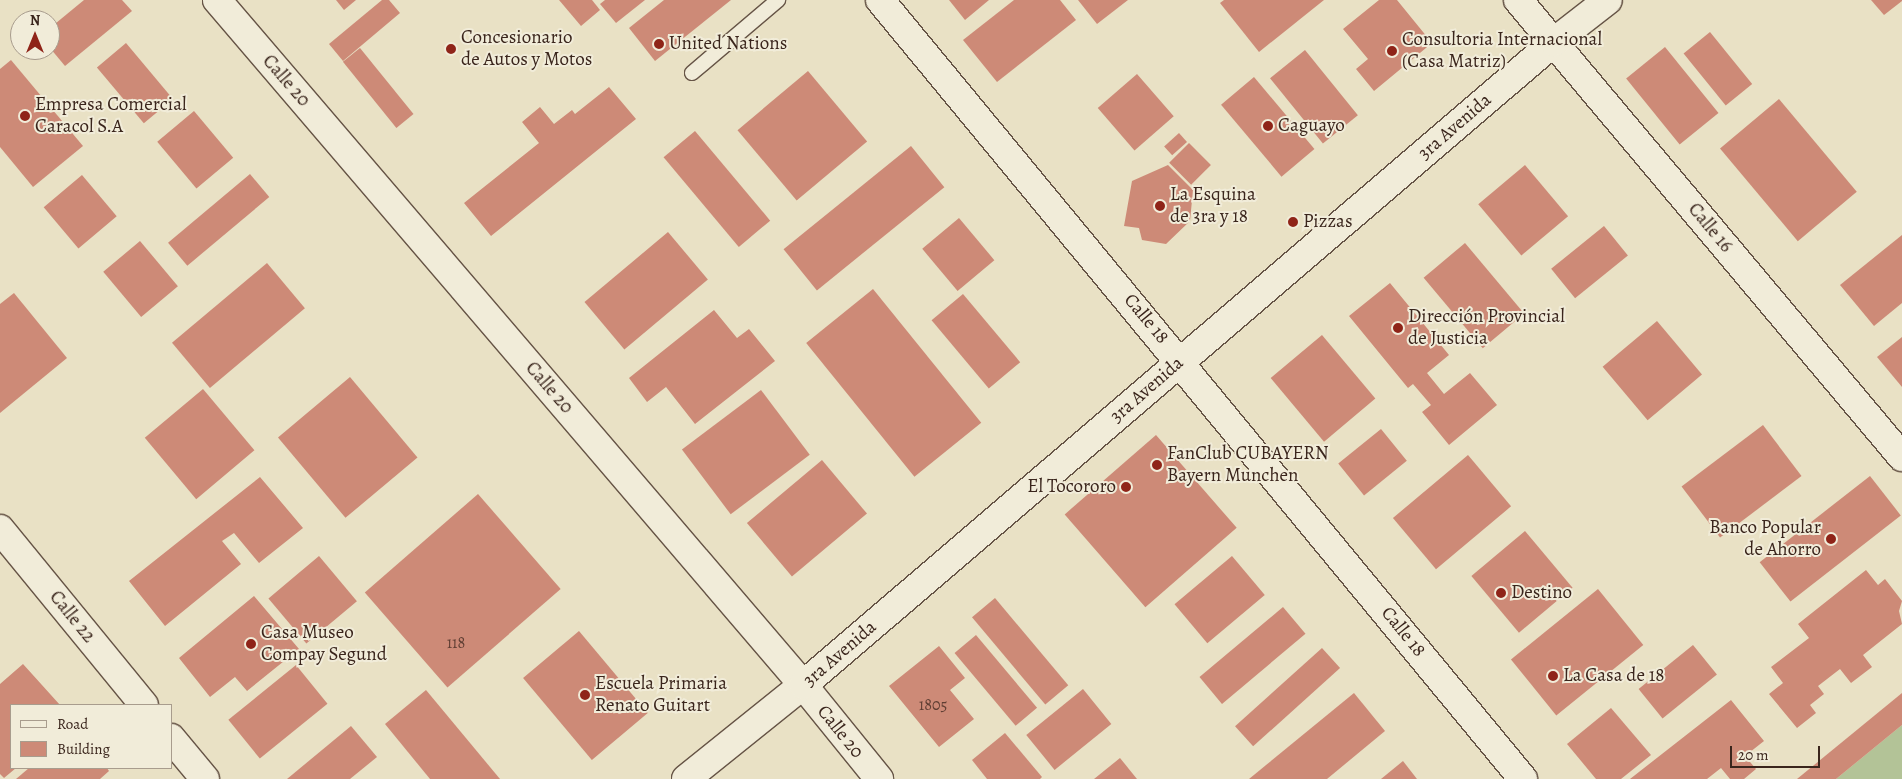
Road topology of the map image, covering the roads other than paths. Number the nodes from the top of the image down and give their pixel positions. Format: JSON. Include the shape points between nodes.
{"nodes":[{"id":1,"x":217,"y":0,"type":"edge"},
{"id":2,"x":778,"y":0,"type":"edge"},
{"id":3,"x":880,"y":0,"type":"edge"},
{"id":4,"x":1518,"y":0,"type":"edge"},
{"id":5,"x":1608,"y":0,"type":"edge"},
{"id":6,"x":1554,"y":42,"type":"junction"},
{"id":7,"x":692,"y":72,"type":"dead end"},
{"id":8,"x":1180,"y":361,"type":"junction"},
{"id":9,"x":1902,"y":457,"type":"edge"},
{"id":10,"x":0,"y":529,"type":"edge"},
{"id":11,"x":803,"y":685,"type":"junction"},
{"id":12,"x":143,"y":704,"type":"edge"},
{"id":13,"x":172,"y":739,"type":"edge"},
{"id":14,"x":205,"y":779,"type":"edge"},
{"id":15,"x":686,"y":779,"type":"edge"},
{"id":16,"x":879,"y":779,"type":"edge"},
{"id":17,"x":1523,"y":779,"type":"edge"}],
"edges":[{"from":1,"to":11,"type":"street","name":"Calle 20"},
{"from":2,"to":7,"type":"lane"},
{"from":3,"to":8,"type":"street","name":"Calle 18"},
{"from":4,"to":6,"type":"street","name":"Calle 16"},
{"from":5,"to":6,"type":"street","name":"3ra Avenida"},
{"from":6,"to":8,"type":"street","name":"3ra Avenida"},
{"from":6,"to":9,"type":"street","name":"Calle 16"},
{"from":8,"to":11,"type":"street","name":"3ra Avenida"},
{"from":8,"to":17,"type":"street","name":"Calle 18"},
{"from":10,"to":12,"type":"street","name":"Calle 22"},
{"from":11,"to":15,"type":"street","name":"3ra Avenida"},
{"from":11,"to":16,"type":"street","name":"Calle 20"},
{"from":13,"to":14,"type":"street"}]}
